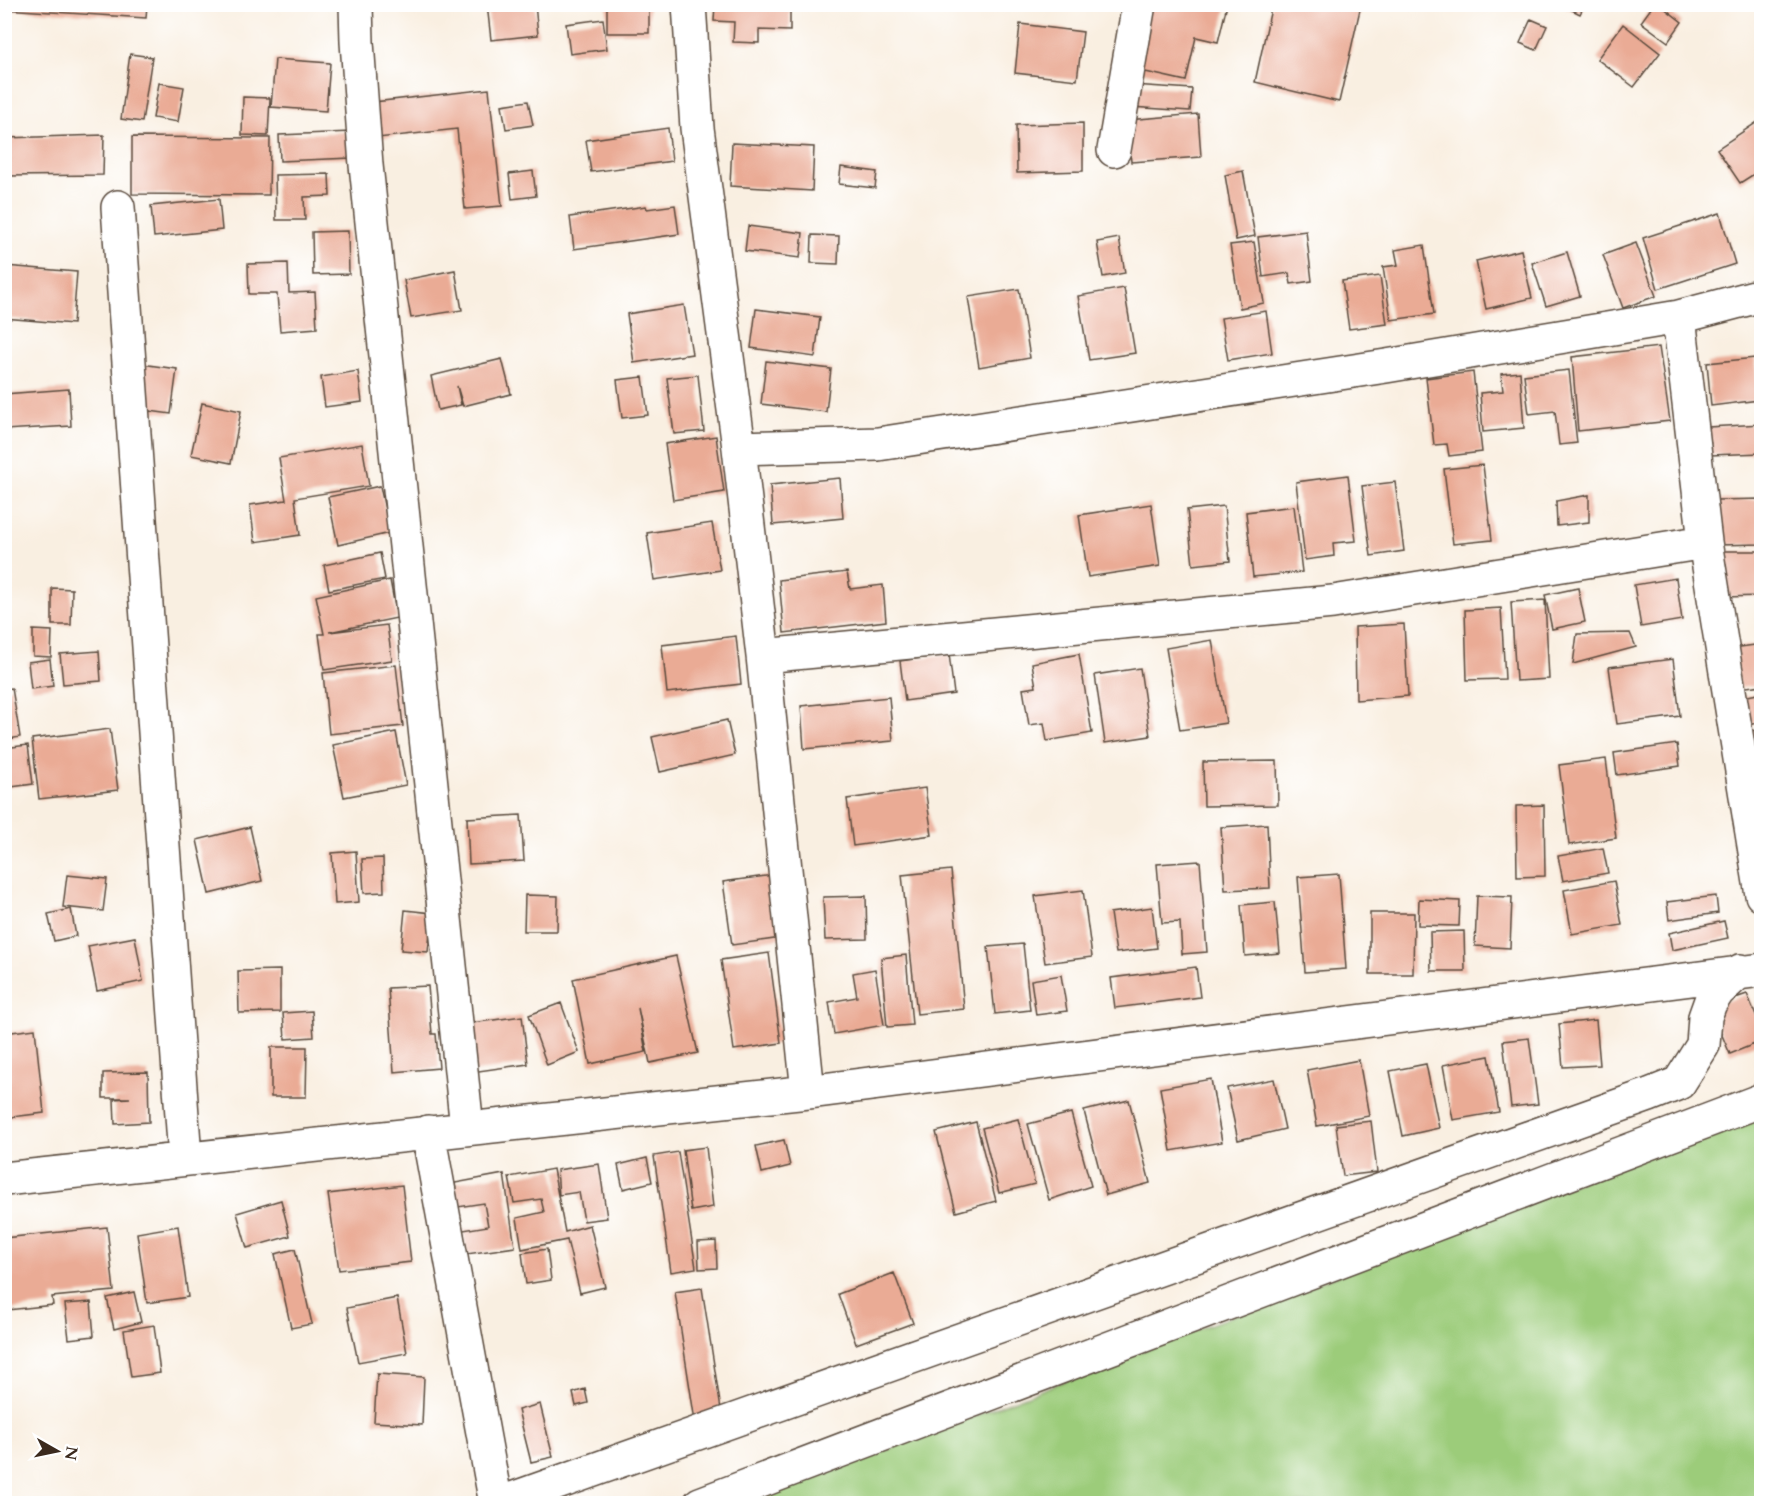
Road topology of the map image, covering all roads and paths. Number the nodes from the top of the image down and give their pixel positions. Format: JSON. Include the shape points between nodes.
{"nodes":[{"id":1,"x":356,"y":4,"type":"edge"},
{"id":2,"x":689,"y":4,"type":"edge"},
{"id":3,"x":1139,"y":4,"type":"edge"},
{"id":4,"x":1114,"y":150,"type":"dead end"},
{"id":5,"x":118,"y":207,"type":"dead end"},
{"id":6,"x":1761,"y":295,"type":"edge"},
{"id":7,"x":1679,"y":317,"type":"junction"},
{"id":8,"x":739,"y":448,"type":"junction"},
{"id":9,"x":1705,"y":542,"type":"junction"},
{"id":10,"x":763,"y":656,"type":"junction"},
{"id":11,"x":1761,"y":895,"type":"edge"},
{"id":12,"x":1751,"y":971,"type":"edge"},
{"id":13,"x":808,"y":1092,"type":"junction"},
{"id":14,"x":1761,"y":1100,"type":"edge"},
{"id":15,"x":467,"y":1128,"type":"junction"},
{"id":16,"x":428,"y":1132,"type":"junction"},
{"id":17,"x":186,"y":1158,"type":"junction"},
{"id":18,"x":4,"y":1179,"type":"edge"},
{"id":19,"x":497,"y":1503,"type":"edge"},
{"id":20,"x":700,"y":1503,"type":"edge"}],
"edges":[{"from":1,"to":15,"type":"street","via":[[366,165]]},
{"from":2,"to":8,"type":"street","via":[[697,128]]},
{"from":3,"to":4,"type":"street"},
{"from":5,"to":17,"type":"street"},
{"from":6,"to":7,"type":"street"},
{"from":7,"to":8,"type":"street","via":[[878,444]]},
{"from":7,"to":9,"type":"street"},
{"from":8,"to":10,"type":"street"},
{"from":9,"to":10,"type":"street","via":[[1333,602]]},
{"from":9,"to":11,"type":"street"},
{"from":10,"to":13,"type":"street"},
{"from":12,"to":13,"type":"street"},
{"from":12,"to":19,"type":"street","via":[[1718,991],[1710,1003],[1703,1045],[1679,1083]]},
{"from":13,"to":15,"type":"street"},
{"from":14,"to":20,"type":"street"},
{"from":15,"to":16,"type":"street"},
{"from":16,"to":17,"type":"street"},
{"from":16,"to":19,"type":"street"},
{"from":17,"to":18,"type":"street"}]}
